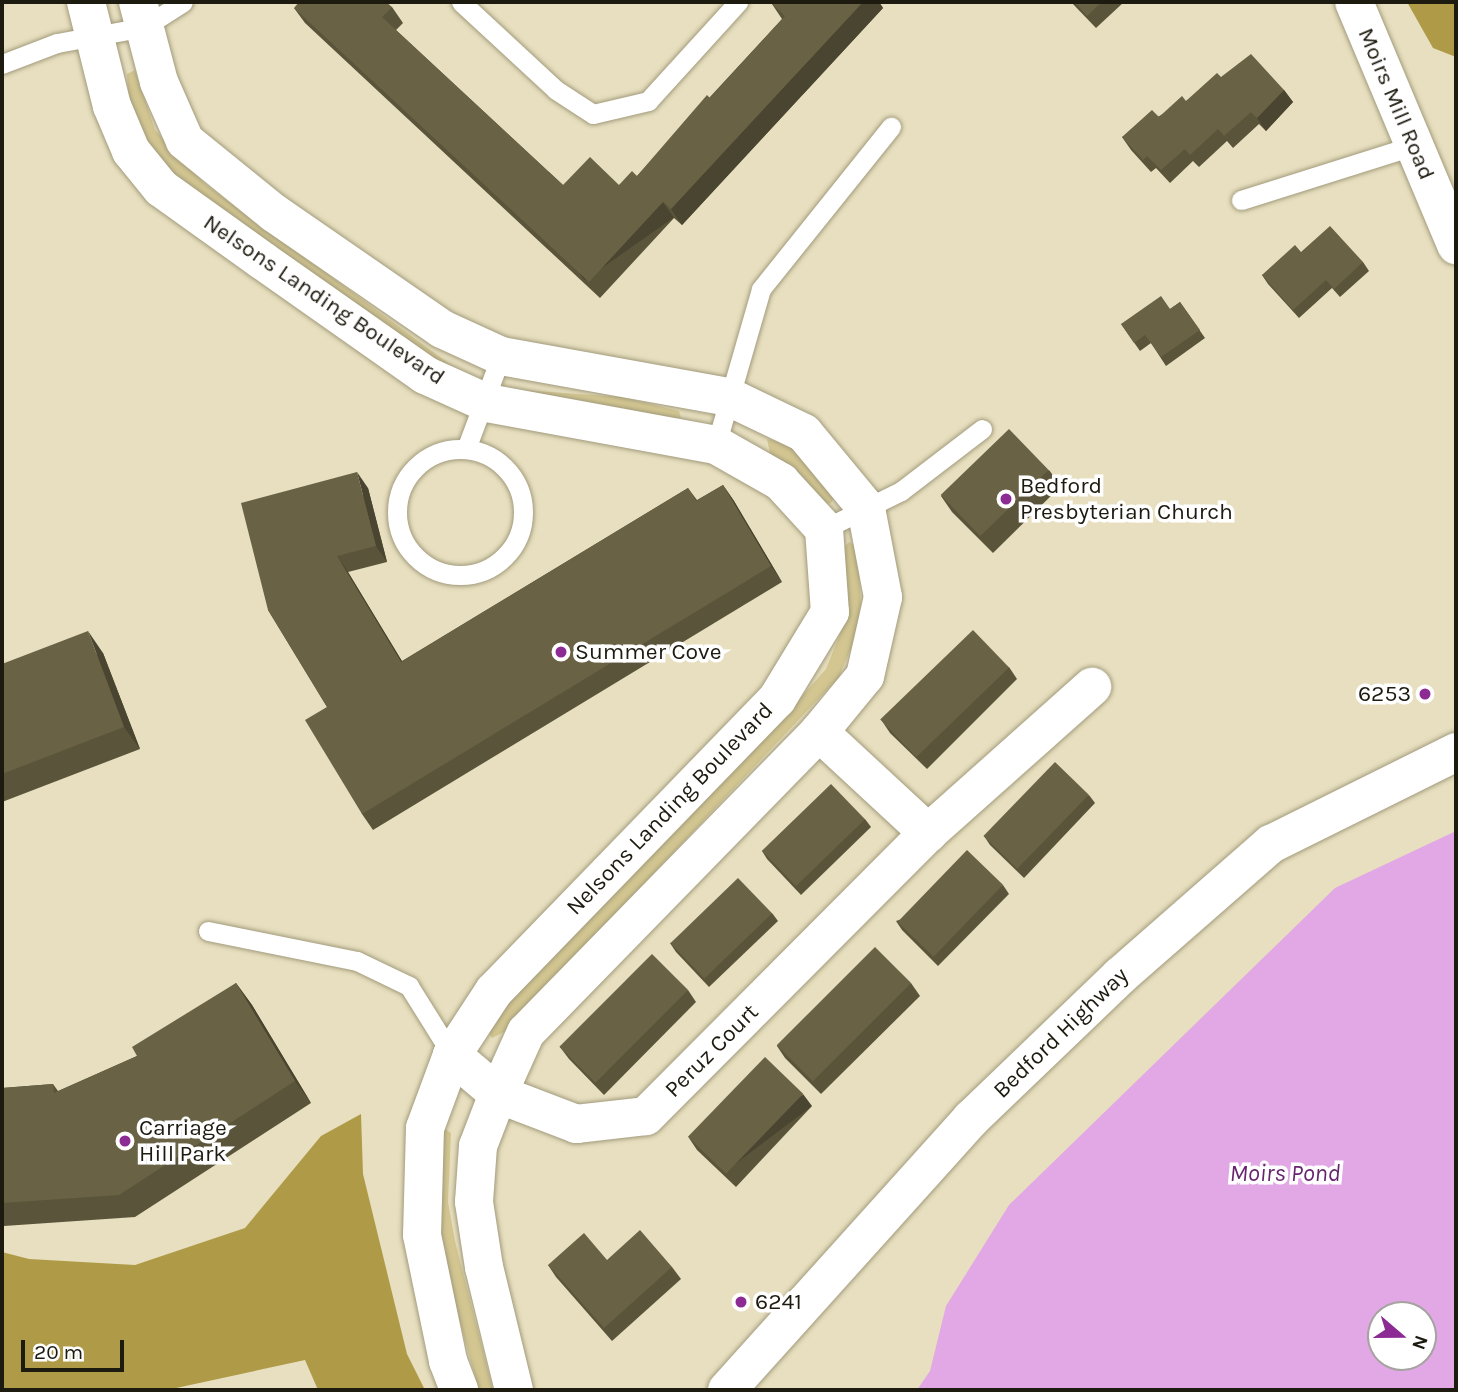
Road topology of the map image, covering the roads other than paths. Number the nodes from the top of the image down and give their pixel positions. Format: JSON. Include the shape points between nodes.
{"nodes":[{"id":1,"x":183,"y":2,"type":"edge"},
{"id":2,"x":461,"y":2,"type":"edge"},
{"id":3,"x":738,"y":2,"type":"edge"},
{"id":4,"x":1354,"y":2,"type":"edge"},
{"id":5,"x":141,"y":14,"type":"edge"},
{"id":6,"x":90,"y":19,"type":"edge"},
{"id":7,"x":2,"y":64,"type":"edge"},
{"id":8,"x":891,"y":127,"type":"dead end"},
{"id":9,"x":1412,"y":146,"type":"junction"},
{"id":10,"x":1241,"y":200,"type":"dead end"},
{"id":11,"x":1456,"y":245,"type":"edge"},
{"id":12,"x":501,"y":356,"type":"junction"},
{"id":13,"x":729,"y":397,"type":"junction"},
{"id":14,"x":487,"y":403,"type":"junction"},
{"id":15,"x":982,"y":429,"type":"dead end"},
{"id":16,"x":716,"y":445,"type":"junction"},
{"id":17,"x":467,"y":449,"type":"junction"},
{"id":18,"x":866,"y":508,"type":"junction"},
{"id":19,"x":824,"y":529,"type":"junction"},
{"id":20,"x":1092,"y":688,"type":"dead end"},
{"id":21,"x":819,"y":732,"type":"junction"},
{"id":22,"x":1455,"y":751,"type":"edge"},
{"id":23,"x":928,"y":833,"type":"junction"},
{"id":24,"x":208,"y":931,"type":"dead end"},
{"id":25,"x":452,"y":1055,"type":"junction"},
{"id":26,"x":498,"y":1094,"type":"junction"},
{"id":27,"x":459,"y":1390,"type":"edge"},
{"id":28,"x":514,"y":1390,"type":"edge"},
{"id":29,"x":727,"y":1390,"type":"edge"}],
"edges":[{"from":1,"to":5,"type":"lane"},
{"from":2,"to":3,"type":"lane","via":[[556,90],[593,114],[648,101]]},
{"from":4,"to":9,"type":"street","name":"Moirs Mill Road"},
{"from":5,"to":6,"type":"lane"},
{"from":5,"to":12,"type":"street","name":"Nelsons Landing Boulevard","via":[[159,82],[185,141],[274,213],[442,329]]},
{"from":6,"to":7,"type":"lane","via":[[57,43]]},
{"from":6,"to":14,"type":"street","name":"Nelsons Landing Boulevard","via":[[121,129],[131,151],[161,188],[425,374]]},
{"from":8,"to":13,"type":"lane","via":[[761,289]]},
{"from":9,"to":10,"type":"lane"},
{"from":9,"to":11,"type":"street","name":"Moirs Mill Road"},
{"from":12,"to":13,"type":"street","name":"Nelsons Landing Boulevard"},
{"from":12,"to":14,"type":"lane"},
{"from":13,"to":16,"type":"lane"},
{"from":13,"to":18,"type":"street","name":"Nelsons Landing Boulevard","via":[[804,433]]},
{"from":14,"to":16,"type":"street","name":"Nelsons Landing Boulevard"},
{"from":14,"to":17,"type":"lane"},
{"from":15,"to":18,"type":"lane","via":[[901,491]]},
{"from":16,"to":19,"type":"street","name":"Nelsons Landing Boulevard","via":[[781,482]]},
{"from":17,"to":17,"type":"lane","via":[[426,458],[410,473],[397,512],[400,533],[410,551],[444,574],[465,576],[503,559],[523,523],[517,482],[487,454]]},
{"from":18,"to":19,"type":"lane"},
{"from":18,"to":21,"type":"street","name":"Nelsons Landing Boulevard","via":[[883,597],[865,676]]},
{"from":19,"to":25,"type":"street","name":"Nelsons Landing Boulevard","via":[[830,612],[777,699],[494,991]]},
{"from":20,"to":23,"type":"street","name":"Peruz Court"},
{"from":21,"to":23,"type":"street"},
{"from":21,"to":26,"type":"street","name":"Nelsons Landing Boulevard","via":[[526,1032]]},
{"from":22,"to":29,"type":"street","name":"Bedford Highway","via":[[1271,844],[1130,967],[971,1119]]},
{"from":23,"to":26,"type":"street","name":"Peruz Court","via":[[646,1116],[576,1124]]},
{"from":24,"to":25,"type":"lane","via":[[357,961],[409,986]]},
{"from":25,"to":26,"type":"street","name":"Peruz Court"},
{"from":25,"to":27,"type":"street","name":"Nelsons Landing Boulevard","via":[[425,1128],[422,1235],[448,1361]]},
{"from":26,"to":28,"type":"street","name":"Nelsons Landing Boulevard","via":[[478,1146],[474,1202]]}]}
